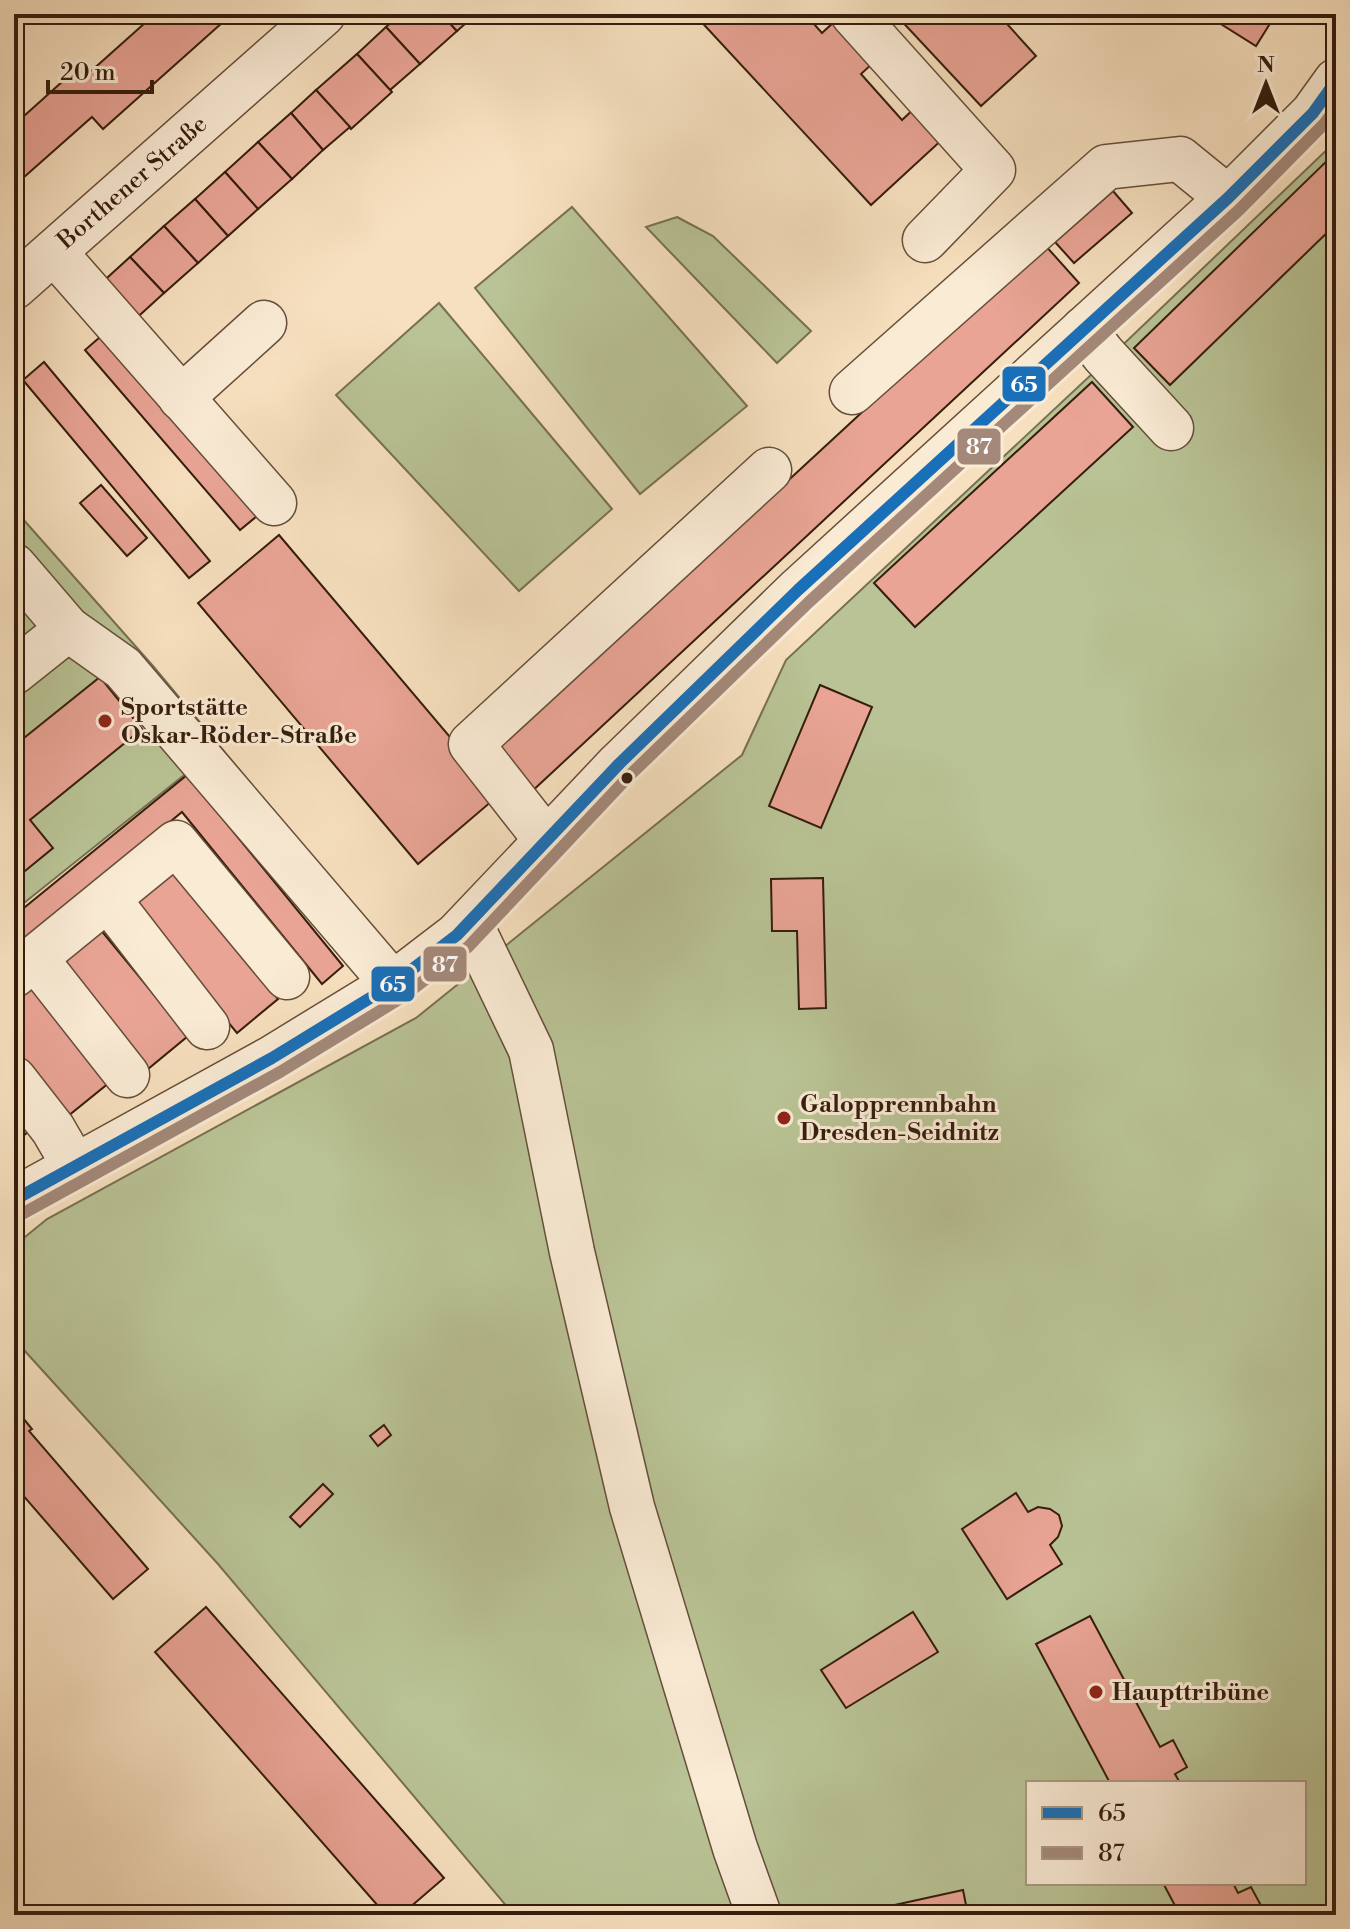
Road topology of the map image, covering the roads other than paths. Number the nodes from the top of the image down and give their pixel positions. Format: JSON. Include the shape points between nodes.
{"nodes":[{"id":1,"x":323,"y":14,"type":"edge"},
{"id":2,"x":853,"y":14,"type":"edge"},
{"id":3,"x":1336,"y":81,"type":"edge"},
{"id":4,"x":1228,"y":198,"type":"junction"},
{"id":5,"x":925,"y":240,"type":"dead end"},
{"id":6,"x":54,"y":252,"type":"junction"},
{"id":7,"x":14,"y":287,"type":"edge"},
{"id":8,"x":264,"y":323,"type":"dead end"},
{"id":9,"x":1084,"y":329,"type":"junction"},
{"id":10,"x":852,"y":392,"type":"dead end"},
{"id":11,"x":181,"y":398,"type":"junction"},
{"id":12,"x":1171,"y":428,"type":"dead end"},
{"id":13,"x":769,"y":470,"type":"dead end"},
{"id":14,"x":274,"y":503,"type":"dead end"},
{"id":15,"x":14,"y":566,"type":"edge"},
{"id":16,"x":68,"y":629,"type":"junction"},
{"id":17,"x":14,"y":672,"type":"edge"},
{"id":18,"x":547,"y":841,"type":"junction"},
{"id":19,"x":108,"y":899,"type":"junction"},
{"id":20,"x":470,"y":923,"type":"junction"},
{"id":21,"x":25,"y":966,"type":"edge"},
{"id":22,"x":287,"y":977,"type":"dead end"},
{"id":23,"x":393,"y":984,"type":"junction"},
{"id":24,"x":207,"y":1027,"type":"dead end"},
{"id":25,"x":127,"y":1075,"type":"dead end"},
{"id":26,"x":14,"y":1079,"type":"edge"},
{"id":27,"x":75,"y":1167,"type":"junction"},
{"id":28,"x":14,"y":1200,"type":"edge"},
{"id":29,"x":759,"y":1915,"type":"edge"}],
"edges":[{"from":1,"to":6,"type":"street","name":"Borthener Straße"},
{"from":2,"to":5,"type":"street","via":[[993,170]]},
{"from":3,"to":4,"type":"street","via":[[1313,113]]},
{"from":4,"to":9,"type":"street"},
{"from":4,"to":10,"type":"street","via":[[1180,159],[1106,167]]},
{"from":6,"to":7,"type":"street","name":"Borthener Straße"},
{"from":6,"to":11,"type":"street"},
{"from":8,"to":11,"type":"street"},
{"from":9,"to":12,"type":"street"},
{"from":9,"to":18,"type":"street","via":[[798,590]]},
{"from":11,"to":14,"type":"street"},
{"from":13,"to":18,"type":"street","via":[[471,744]]},
{"from":15,"to":16,"type":"street"},
{"from":16,"to":17,"type":"street"},
{"from":16,"to":23,"type":"street","via":[[123,668]]},
{"from":18,"to":20,"type":"street"},
{"from":19,"to":21,"type":"street"},
{"from":19,"to":22,"type":"street","via":[[176,843]]},
{"from":19,"to":24,"type":"street"},
{"from":20,"to":23,"type":"street"},
{"from":20,"to":29,"type":"street","via":[[531,1050],[632,1507]]},
{"from":21,"to":25,"type":"street"},
{"from":23,"to":27,"type":"street"},
{"from":26,"to":27,"type":"street"},
{"from":27,"to":28,"type":"street"}]}
